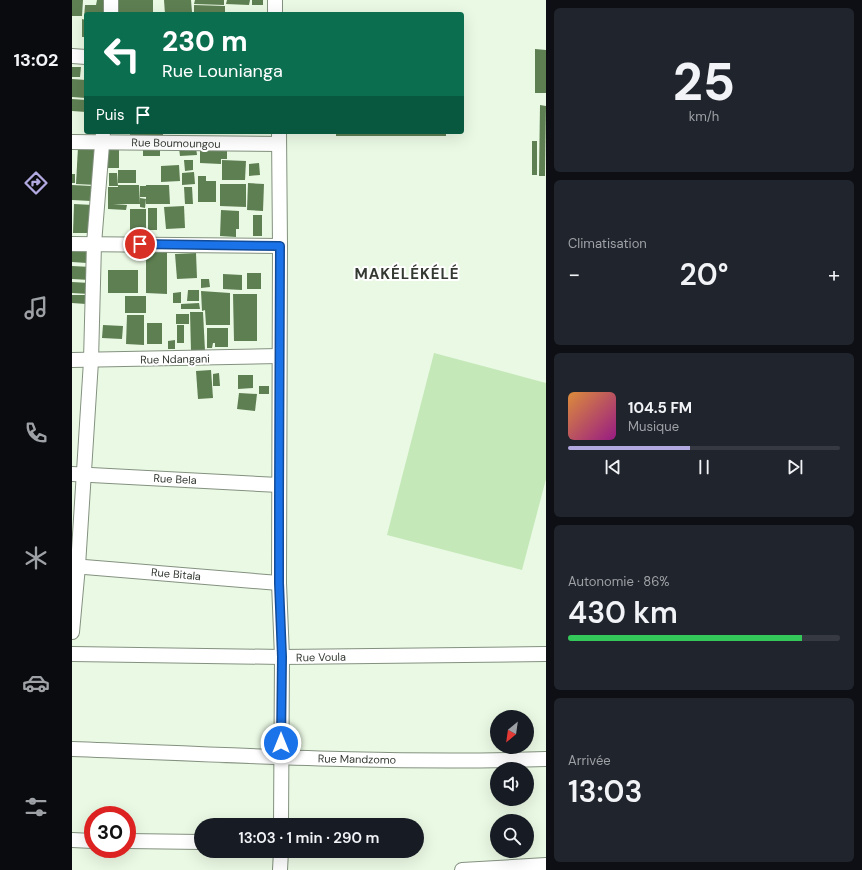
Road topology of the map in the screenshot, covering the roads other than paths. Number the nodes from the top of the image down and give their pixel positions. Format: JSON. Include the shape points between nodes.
{"nodes":[{"id":1,"x":111,"y":0,"type":"edge"},
{"id":2,"x":275,"y":0,"type":"edge"},
{"id":3,"x":111,"y":12,"type":"edge"},
{"id":4,"x":274,"y":12,"type":"edge"},
{"id":5,"x":72,"y":56,"type":"edge"},
{"id":6,"x":84,"y":57,"type":"edge"},
{"id":7,"x":102,"y":137,"type":"edge"},
{"id":8,"x":279,"y":138,"type":"edge"},
{"id":9,"x":72,"y":142,"type":"edge"},
{"id":10,"x":72,"y":244,"type":"edge"},
{"id":11,"x":94,"y":244,"type":"junction"},
{"id":12,"x":280,"y":246,"type":"junction"},
{"id":13,"x":279,"y":356,"type":"junction"},
{"id":14,"x":72,"y":360,"type":"edge"},
{"id":15,"x":91,"y":361,"type":"junction"},
{"id":16,"x":78,"y":475,"type":"edge"},
{"id":17,"x":279,"y":485,"type":"junction"},
{"id":18,"x":75,"y":566,"type":"edge"},
{"id":19,"x":279,"y":583,"type":"junction"},
{"id":20,"x":72,"y":632,"type":"edge"},
{"id":21,"x":72,"y":654,"type":"edge"},
{"id":22,"x":546,"y":654,"type":"edge"},
{"id":23,"x":282,"y":657,"type":"junction"},
{"id":24,"x":72,"y":749,"type":"edge"},
{"id":25,"x":281,"y":757,"type":"junction"},
{"id":26,"x":546,"y":759,"type":"edge"},
{"id":27,"x":281,"y":818,"type":"edge"},
{"id":28,"x":72,"y":840,"type":"edge"},
{"id":29,"x":84,"y":840,"type":"edge"},
{"id":30,"x":136,"y":841,"type":"edge"},
{"id":31,"x":194,"y":842,"type":"edge"},
{"id":32,"x":280,"y":858,"type":"edge"},
{"id":33,"x":546,"y":865,"type":"edge"},
{"id":34,"x":487,"y":869,"type":"edge"},
{"id":35,"x":280,"y":870,"type":"edge"},
{"id":36,"x":462,"y":870,"type":"edge"}],
"edges":[{"from":1,"to":3,"type":"street"},
{"from":2,"to":4,"type":"street"},
{"from":5,"to":6,"type":"street"},
{"from":7,"to":8,"type":"street","name":"Rue Boumoungou"},
{"from":7,"to":9,"type":"street","name":"Rue Boumoungou"},
{"from":7,"to":11,"type":"street"},
{"from":8,"to":12,"type":"street"},
{"from":10,"to":11,"type":"street"},
{"from":11,"to":12,"type":"street"},
{"from":11,"to":15,"type":"street"},
{"from":12,"to":13,"type":"street"},
{"from":13,"to":15,"type":"street","name":"Rue Ndangani"},
{"from":13,"to":17,"type":"street"},
{"from":14,"to":15,"type":"street","name":"Rue Ndangani"},
{"from":15,"to":16,"type":"street"},
{"from":16,"to":17,"type":"street","name":"Rue Bela"},
{"from":16,"to":18,"type":"street"},
{"from":17,"to":19,"type":"street"},
{"from":18,"to":19,"type":"street","name":"Rue Bitala"},
{"from":18,"to":20,"type":"street"},
{"from":19,"to":23,"type":"street"},
{"from":21,"to":23,"type":"street","name":"Rue Voula"},
{"from":22,"to":23,"type":"street","name":"Rue Voula"},
{"from":23,"to":25,"type":"street"},
{"from":24,"to":25,"type":"street","name":"Rue Mandzomo"},
{"from":25,"to":26,"type":"street","name":"Rue Mandzomo","via":[[434,761]]},
{"from":25,"to":27,"type":"street"},
{"from":28,"to":29,"type":"street"},
{"from":30,"to":31,"type":"street"},
{"from":32,"to":35,"type":"street"},
{"from":33,"to":34,"type":"street"},
{"from":34,"to":36,"type":"street"}]}
